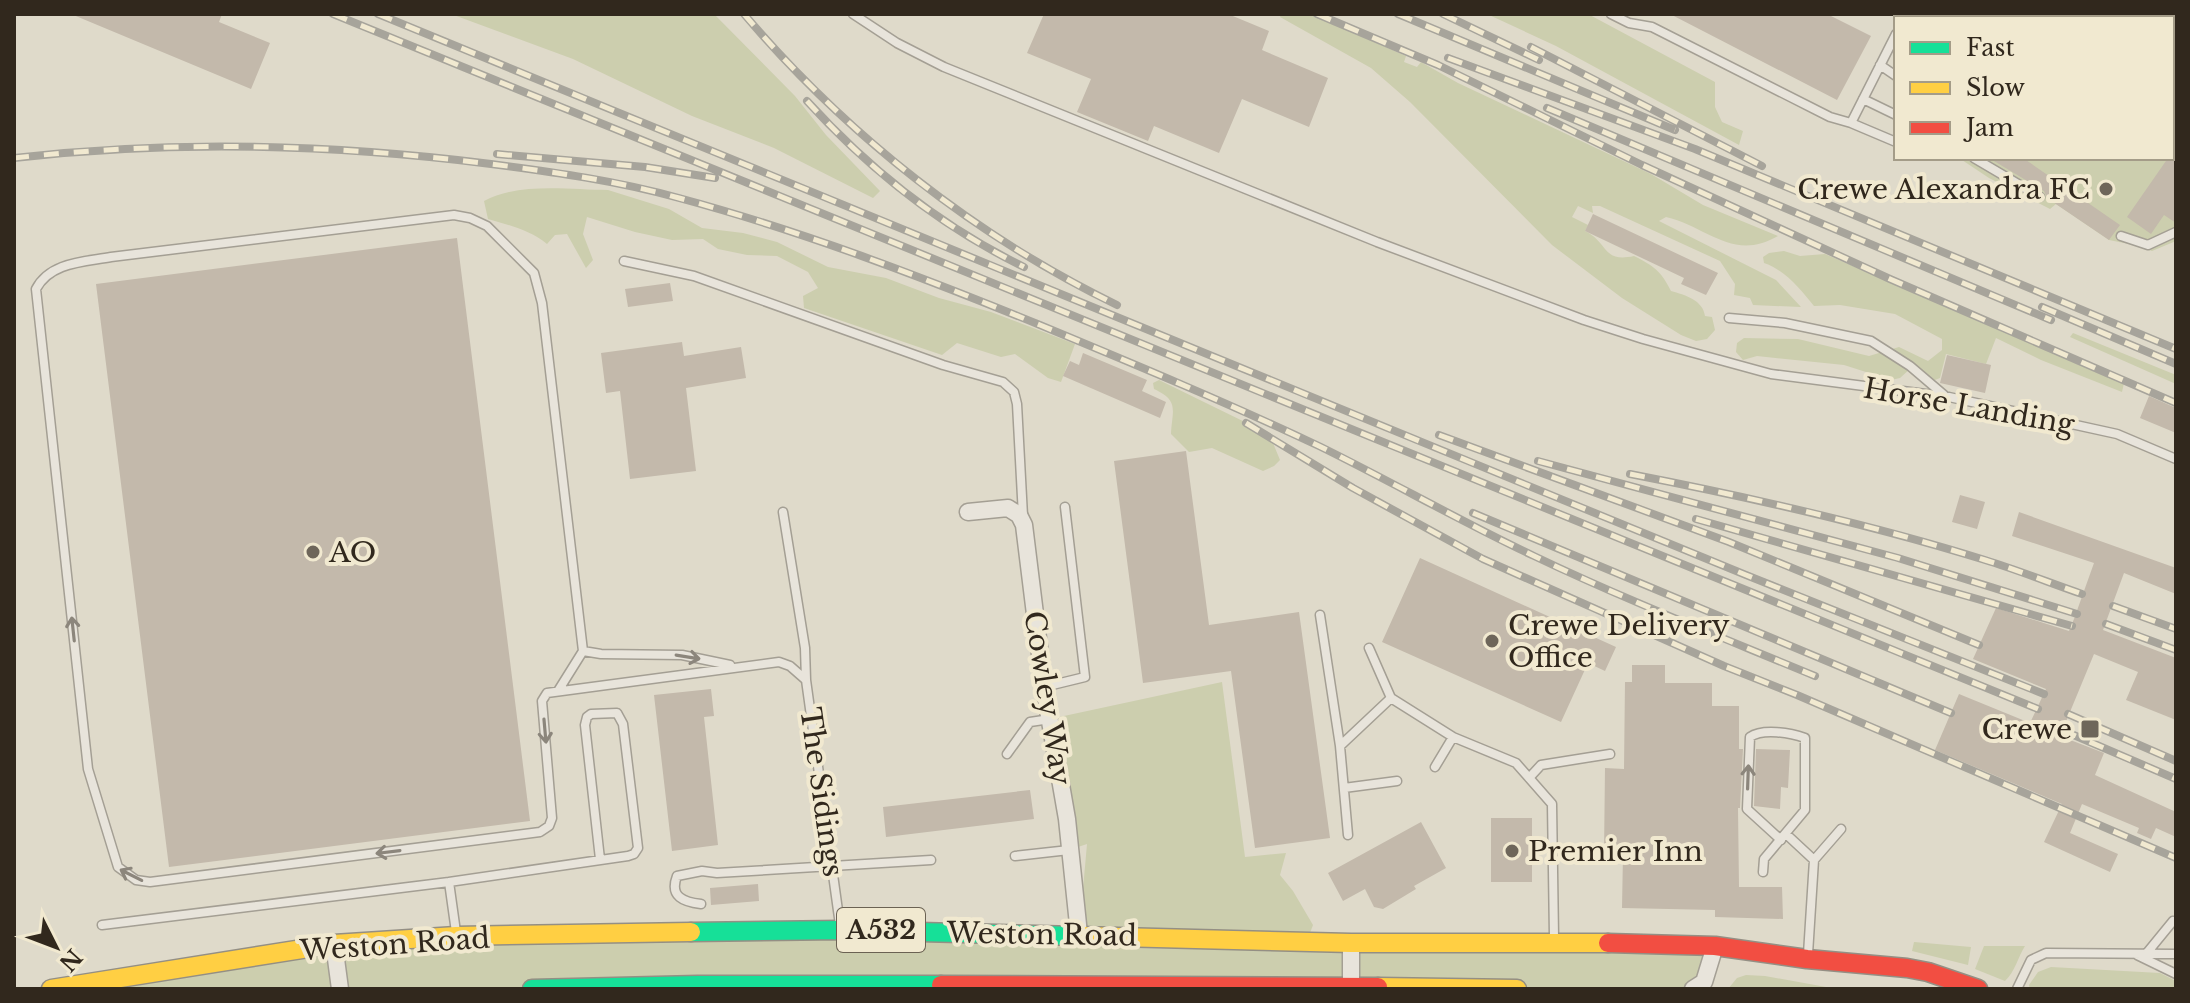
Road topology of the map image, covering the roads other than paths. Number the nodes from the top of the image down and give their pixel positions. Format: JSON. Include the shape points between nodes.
{"nodes":[{"id":1,"x":853,"y":14,"type":"edge"},
{"id":2,"x":1611,"y":14,"type":"edge"},
{"id":3,"x":1894,"y":38,"type":"edge"},
{"id":4,"x":1880,"y":65,"type":"junction"},
{"id":5,"x":1894,"y":75,"type":"edge"},
{"id":6,"x":1863,"y":99,"type":"junction"},
{"id":7,"x":1894,"y":114,"type":"edge"},
{"id":8,"x":1851,"y":123,"type":"junction"},
{"id":9,"x":1894,"y":141,"type":"edge"},
{"id":10,"x":1977,"y":160,"type":"edge"},
{"id":11,"x":2040,"y":197,"type":"dead end"},
{"id":12,"x":2176,"y":232,"type":"edge"},
{"id":13,"x":2121,"y":236,"type":"dead end"},
{"id":14,"x":624,"y":261,"type":"dead end"},
{"id":15,"x":1729,"y":318,"type":"dead end"},
{"id":16,"x":1949,"y":397,"type":"junction"},
{"id":17,"x":2176,"y":459,"type":"edge"},
{"id":18,"x":1065,"y":507,"type":"dead end"},
{"id":19,"x":783,"y":512,"type":"dead end"},
{"id":20,"x":968,"y":512,"type":"dead end"},
{"id":21,"x":1024,"y":525,"type":"junction"},
{"id":22,"x":1320,"y":615,"type":"dead end"},
{"id":23,"x":1369,"y":648,"type":"dead end"},
{"id":24,"x":583,"y":651,"type":"junction"},
{"id":25,"x":739,"y":667,"type":"junction"},
{"id":26,"x":806,"y":680,"type":"junction"},
{"id":27,"x":1044,"y":687,"type":"junction"},
{"id":28,"x":558,"y":691,"type":"junction"},
{"id":29,"x":1391,"y":698,"type":"junction"},
{"id":30,"x":1050,"y":719,"type":"junction"},
{"id":31,"x":1453,"y":737,"type":"junction"},
{"id":32,"x":1340,"y":746,"type":"junction"},
{"id":33,"x":1007,"y":754,"type":"dead end"},
{"id":34,"x":1610,"y":754,"type":"dead end"},
{"id":35,"x":1435,"y":767,"type":"dead end"},
{"id":36,"x":1529,"y":778,"type":"junction"},
{"id":37,"x":1397,"y":781,"type":"dead end"},
{"id":38,"x":1344,"y":788,"type":"junction"},
{"id":39,"x":1841,"y":829,"type":"dead end"},
{"id":40,"x":1348,"y":835,"type":"dead end"},
{"id":41,"x":1784,"y":837,"type":"junction"},
{"id":42,"x":1069,"y":850,"type":"junction"},
{"id":43,"x":1015,"y":856,"type":"dead end"},
{"id":44,"x":600,"y":859,"type":"junction"},
{"id":45,"x":931,"y":860,"type":"dead end"},
{"id":46,"x":1814,"y":860,"type":"junction"},
{"id":47,"x":833,"y":867,"type":"junction"},
{"id":48,"x":1763,"y":872,"type":"dead end"},
{"id":49,"x":449,"y":882,"type":"junction"},
{"id":50,"x":701,"y":904,"type":"dead end"},
{"id":51,"x":2173,"y":921,"type":"dead end"},
{"id":52,"x":102,"y":925,"type":"dead end"},
{"id":53,"x":841,"y":930,"type":"junction"},
{"id":54,"x":1079,"y":934,"type":"junction"},
{"id":55,"x":456,"y":936,"type":"junction"},
{"id":56,"x":1554,"y":942,"type":"junction"},
{"id":57,"x":1351,"y":943,"type":"junction"},
{"id":58,"x":334,"y":944,"type":"junction"},
{"id":59,"x":1715,"y":946,"type":"junction"},
{"id":60,"x":2135,"y":954,"type":"junction"},
{"id":61,"x":2146,"y":954,"type":"junction"},
{"id":62,"x":2176,"y":954,"type":"edge"},
{"id":63,"x":1807,"y":959,"type":"junction"},
{"id":64,"x":1844,"y":963,"type":"junction"},
{"id":65,"x":2176,"y":974,"type":"edge"},
{"id":66,"x":873,"y":986,"type":"edge"},
{"id":67,"x":1351,"y":986,"type":"junction"},
{"id":68,"x":1018,"y":987,"type":"edge"},
{"id":69,"x":1042,"y":987,"type":"edge"},
{"id":70,"x":1387,"y":987,"type":"edge"},
{"id":71,"x":679,"y":988,"type":"edge"},
{"id":72,"x":1197,"y":988,"type":"edge"},
{"id":73,"x":1284,"y":988,"type":"edge"},
{"id":74,"x":51,"y":989,"type":"edge"},
{"id":75,"x":340,"y":989,"type":"edge"},
{"id":76,"x":533,"y":989,"type":"edge"},
{"id":77,"x":1517,"y":989,"type":"edge"},
{"id":78,"x":1693,"y":989,"type":"edge"},
{"id":79,"x":1917,"y":989,"type":"edge"},
{"id":80,"x":1978,"y":989,"type":"edge"},
{"id":81,"x":2017,"y":989,"type":"edge"}],
"edges":[{"from":1,"to":16,"type":"lane","name":"Horse Landing","via":[[944,67],[1584,320],[1758,370]]},
{"from":2,"to":8,"type":"lane","via":[[1652,27]]},
{"from":3,"to":4,"type":"lane"},
{"from":4,"to":5,"type":"lane"},
{"from":4,"to":6,"type":"lane"},
{"from":6,"to":7,"type":"lane"},
{"from":6,"to":8,"type":"lane"},
{"from":8,"to":9,"type":"lane"},
{"from":10,"to":11,"type":"lane"},
{"from":12,"to":13,"type":"lane","via":[[2148,245]]},
{"from":14,"to":21,"type":"lane","via":[[694,276],[1003,382],[1017,404]]},
{"from":15,"to":16,"type":"lane","via":[[1785,323],[1871,341]]},
{"from":16,"to":17,"type":"lane","name":"Horse Landing","via":[[2117,434]]},
{"from":18,"to":27,"type":"lane","via":[[1085,677]]},
{"from":19,"to":26,"type":"lane"},
{"from":20,"to":21,"type":"street","via":[[1008,508]]},
{"from":21,"to":27,"type":"street","name":"Cowley Way"},
{"from":22,"to":32,"type":"lane"},
{"from":23,"to":29,"type":"lane"},
{"from":24,"to":25,"type":"lane","name":"The Sidings","one_way":true,"via":[[682,655]]},
{"from":24,"to":28,"type":"lane"},
{"from":28,"to":24,"type":"lane","one_way":true,"via":[[547,693],[542,701],[552,818],[540,832],[150,882],[136,880],[118,867],[88,769],[36,289],[41,279],[56,268],[111,257],[454,215],[487,226],[534,273],[542,303]]},
{"from":25,"to":26,"type":"lane","name":"The Sidings","via":[[779,662]]},
{"from":25,"to":28,"type":"lane","name":"The Sidings"},
{"from":26,"to":47,"type":"lane","name":"The Sidings"},
{"from":27,"to":30,"type":"street","name":"Cowley Way"},
{"from":29,"to":31,"type":"lane"},
{"from":29,"to":32,"type":"lane"},
{"from":30,"to":33,"type":"lane","via":[[1030,722]]},
{"from":30,"to":42,"type":"street","name":"Cowley Way"},
{"from":31,"to":35,"type":"lane"},
{"from":31,"to":36,"type":"lane","via":[[1516,763]]},
{"from":32,"to":38,"type":"lane"},
{"from":34,"to":36,"type":"lane","via":[[1541,765]]},
{"from":36,"to":56,"type":"lane","via":[[1552,804]]},
{"from":37,"to":38,"type":"lane"},
{"from":38,"to":40,"type":"lane"},
{"from":39,"to":46,"type":"lane"},
{"from":41,"to":41,"type":"lane","one_way":true,"via":[[1747,809],[1750,737],[1756,733],[1805,738],[1805,810]]},
{"from":41,"to":46,"type":"lane"},
{"from":41,"to":48,"type":"lane","via":[[1764,859]]},
{"from":42,"to":43,"type":"lane"},
{"from":42,"to":54,"type":"street","name":"Cowley Way"},
{"from":44,"to":44,"type":"lane","via":[[628,856],[638,848],[623,724],[617,713],[591,714],[585,725]]},
{"from":44,"to":49,"type":"lane"},
{"from":45,"to":47,"type":"lane"},
{"from":46,"to":63,"type":"lane"},
{"from":47,"to":50,"type":"lane","via":[[677,876],[678,898]]},
{"from":47,"to":53,"type":"lane","name":"The Sidings"},
{"from":49,"to":52,"type":"lane"},
{"from":49,"to":55,"type":"lane"},
{"from":51,"to":61,"type":"lane"},
{"from":53,"to":54,"type":"main road","name":"Weston Road","number":"A532"},
{"from":53,"to":55,"type":"main road","name":"Weston Road","number":"A532"},
{"from":54,"to":57,"type":"main road","name":"Weston Road","number":"A532"},
{"from":55,"to":58,"type":"main road","name":"Weston Road","number":"A532"},
{"from":56,"to":57,"type":"main road","name":"Weston Road","number":"A532"},
{"from":56,"to":59,"type":"main road","name":"Weston Road","number":"A532"},
{"from":57,"to":67,"type":"street"},
{"from":58,"to":74,"type":"main road","name":"Weston Road","number":"A532"},
{"from":58,"to":75,"type":"street"},
{"from":59,"to":63,"type":"main road","name":"Weston Road","number":"A532"},
{"from":59,"to":78,"type":"street","via":[[1704,982]]},
{"from":60,"to":61,"type":"lane"},
{"from":60,"to":65,"type":"lane"},
{"from":60,"to":81,"type":"lane","via":[[2046,953],[2031,960]]},
{"from":61,"to":62,"type":"lane"},
{"from":63,"to":64,"type":"main road","name":"Weston Road","number":"A532"},
{"from":64,"to":79,"type":"main road","name":"Weston Road","number":"A532"},
{"from":64,"to":80,"type":"main road","name":"Weston Road","number":"A532","via":[[1928,972]]},
{"from":66,"to":68,"type":"main road"},
{"from":66,"to":71,"type":"main road"},
{"from":67,"to":70,"type":"main road"},
{"from":67,"to":73,"type":"main road"},
{"from":68,"to":69,"type":"main road"},
{"from":69,"to":72,"type":"main road"},
{"from":70,"to":77,"type":"main road"},
{"from":71,"to":76,"type":"main road"},
{"from":72,"to":73,"type":"main road"}]}
